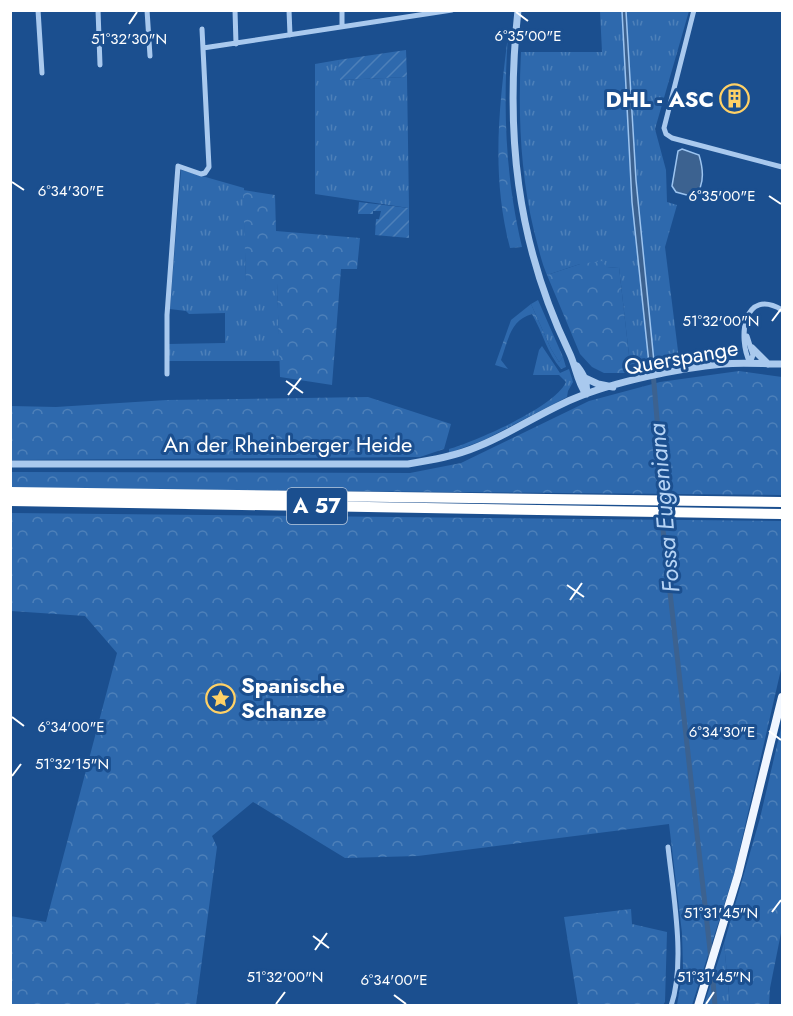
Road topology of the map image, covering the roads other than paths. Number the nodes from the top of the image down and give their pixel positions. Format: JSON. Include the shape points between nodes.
{"nodes":[{"id":1,"x":38,"y":10,"type":"edge"},
{"id":2,"x":98,"y":10,"type":"edge"},
{"id":3,"x":147,"y":10,"type":"edge"},
{"id":4,"x":235,"y":10,"type":"edge"},
{"id":5,"x":289,"y":10,"type":"edge"},
{"id":6,"x":342,"y":10,"type":"edge"},
{"id":7,"x":395,"y":10,"type":"edge"},
{"id":8,"x":452,"y":10,"type":"edge"},
{"id":9,"x":518,"y":10,"type":"edge"},
{"id":10,"x":694,"y":10,"type":"edge"},
{"id":11,"x":395,"y":18,"type":"junction"},
{"id":12,"x":342,"y":26,"type":"junction"},
{"id":13,"x":202,"y":29,"type":"dead end"},
{"id":14,"x":290,"y":35,"type":"junction"},
{"id":15,"x":236,"y":44,"type":"junction"},
{"id":16,"x":203,"y":48,"type":"junction"},
{"id":17,"x":150,"y":56,"type":"dead end"},
{"id":18,"x":100,"y":65,"type":"dead end"},
{"id":19,"x":42,"y":73,"type":"dead end"},
{"id":20,"x":783,"y":167,"type":"edge"},
{"id":21,"x":783,"y":310,"type":"edge"},
{"id":22,"x":744,"y":329,"type":"junction"},
{"id":23,"x":752,"y":348,"type":"junction"},
{"id":24,"x":750,"y":363,"type":"junction"},
{"id":25,"x":575,"y":364,"type":"junction"},
{"id":26,"x":768,"y":364,"type":"junction"},
{"id":27,"x":783,"y":364,"type":"edge"},
{"id":28,"x":167,"y":374,"type":"dead end"},
{"id":29,"x":585,"y":378,"type":"junction"},
{"id":30,"x":613,"y":387,"type":"junction"},
{"id":31,"x":586,"y":394,"type":"junction"},
{"id":32,"x":10,"y":464,"type":"edge"},
{"id":33,"x":10,"y":492,"type":"edge"},
{"id":34,"x":10,"y":501,"type":"edge"},
{"id":35,"x":783,"y":502,"type":"edge"},
{"id":36,"x":623,"y":505,"type":"junction"},
{"id":37,"x":674,"y":506,"type":"junction"},
{"id":38,"x":783,"y":514,"type":"edge"},
{"id":39,"x":783,"y":697,"type":"edge"},
{"id":40,"x":668,"y":847,"type":"dead end"},
{"id":41,"x":671,"y":1005,"type":"edge"},
{"id":42,"x":698,"y":1005,"type":"edge"}],
"edges":[{"from":1,"to":19,"type":"street"},
{"from":2,"to":18,"type":"street"},
{"from":3,"to":17,"type":"street"},
{"from":4,"to":15,"type":"street"},
{"from":5,"to":14,"type":"street"},
{"from":6,"to":12,"type":"street"},
{"from":7,"to":11,"type":"street"},
{"from":8,"to":11,"type":"street"},
{"from":9,"to":25,"type":"street","via":[[512,103],[519,190],[542,285]]},
{"from":10,"to":20,"type":"street","via":[[664,128],[666,134]]},
{"from":11,"to":12,"type":"street"},
{"from":12,"to":14,"type":"street"},
{"from":13,"to":16,"type":"street"},
{"from":14,"to":15,"type":"street"},
{"from":15,"to":16,"type":"street"},
{"from":16,"to":28,"type":"street","via":[[209,167],[201,174],[177,166]]},
{"from":21,"to":22,"type":"street","via":[[766,303],[758,306],[747,316]]},
{"from":22,"to":23,"type":"street"},
{"from":22,"to":24,"type":"street"},
{"from":23,"to":24,"type":"street"},
{"from":23,"to":26,"type":"street"},
{"from":24,"to":26,"type":"street","name":"Querspange"},
{"from":24,"to":30,"type":"street","name":"Querspange","via":[[722,364]]},
{"from":25,"to":29,"type":"street"},
{"from":25,"to":31,"type":"street"},
{"from":26,"to":27,"type":"street","name":"Querspange"},
{"from":29,"to":30,"type":"street"},
{"from":29,"to":31,"type":"street"},
{"from":30,"to":31,"type":"street","name":"Querspange"},
{"from":31,"to":32,"type":"street","name":"An der Rheinberger Heide","via":[[480,446],[408,464]]},
{"from":33,"to":36,"type":"highway","number":"A 57"},
{"from":34,"to":36,"type":"highway","number":"A 57"},
{"from":35,"to":37,"type":"highway","number":"A 57"},
{"from":36,"to":37,"type":"highway","number":"A 57"},
{"from":37,"to":38,"type":"highway","number":"A 57"},
{"from":39,"to":42,"type":"main road","via":[[755,815]]},
{"from":40,"to":41,"type":"street","via":[[678,971]]}]}
